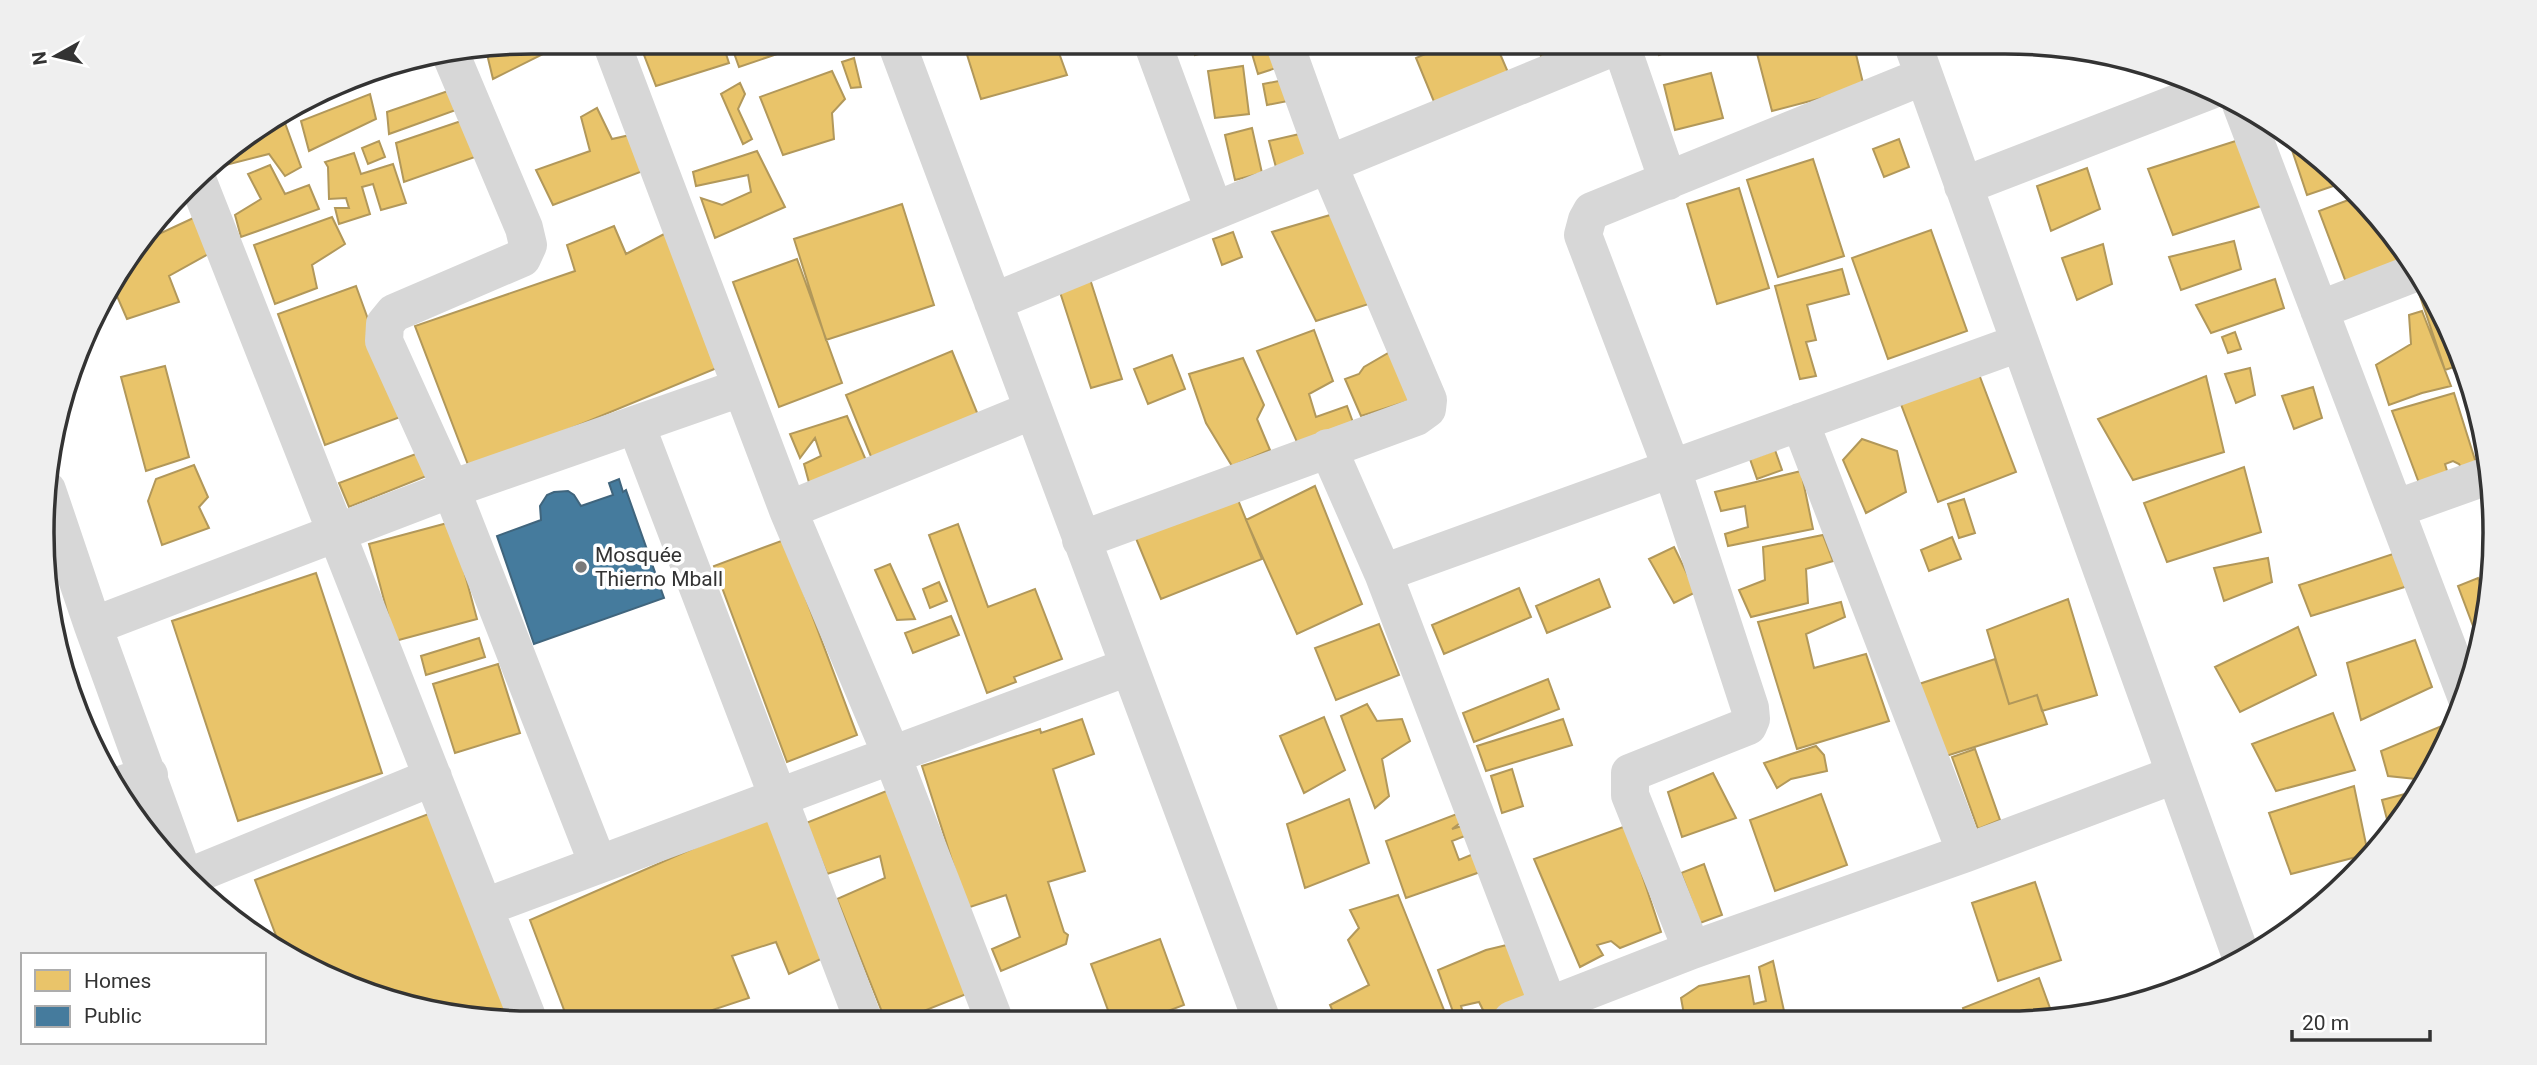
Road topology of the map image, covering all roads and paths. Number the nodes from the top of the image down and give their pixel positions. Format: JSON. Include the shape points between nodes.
{"nodes":[{"id":1,"x":615,"y":54,"type":"edge"},
{"id":2,"x":901,"y":54,"type":"edge"},
{"id":3,"x":1156,"y":54,"type":"edge"},
{"id":4,"x":1288,"y":54,"type":"edge"},
{"id":5,"x":1593,"y":54,"type":"edge"},
{"id":6,"x":1624,"y":54,"type":"edge"},
{"id":7,"x":1918,"y":59,"type":"edge"},
{"id":8,"x":453,"y":61,"type":"edge"},
{"id":9,"x":2197,"y":95,"type":"edge"},
{"id":10,"x":2247,"y":120,"type":"edge"},
{"id":11,"x":1328,"y":164,"type":"junction"},
{"id":12,"x":1668,"y":181,"type":"junction"},
{"id":13,"x":1963,"y":186,"type":"junction"},
{"id":14,"x":201,"y":188,"type":"edge"},
{"id":15,"x":1214,"y":210,"type":"junction"},
{"id":16,"x":2408,"y":276,"type":"edge"},
{"id":17,"x":993,"y":302,"type":"junction"},
{"id":18,"x":2319,"y":310,"type":"junction"},
{"id":19,"x":2019,"y":343,"type":"junction"},
{"id":20,"x":740,"y":388,"type":"junction"},
{"id":21,"x":1033,"y":410,"type":"junction"},
{"id":22,"x":1800,"y":422,"type":"junction"},
{"id":23,"x":636,"y":425,"type":"junction"},
{"id":24,"x":1328,"y":448,"type":"junction"},
{"id":25,"x":1672,"y":468,"type":"junction"},
{"id":26,"x":2480,"y":479,"type":"edge"},
{"id":27,"x":451,"y":489,"type":"junction"},
{"id":28,"x":2395,"y":509,"type":"junction"},
{"id":29,"x":788,"y":510,"type":"junction"},
{"id":30,"x":336,"y":532,"type":"junction"},
{"id":31,"x":55,"y":535,"type":"edge"},
{"id":32,"x":1081,"y":540,"type":"junction"},
{"id":33,"x":1383,"y":573,"type":"junction"},
{"id":34,"x":93,"y":626,"type":"junction"},
{"id":35,"x":1128,"y":667,"type":"junction"},
{"id":36,"x":2459,"y":678,"type":"edge"},
{"id":37,"x":892,"y":757,"type":"junction"},
{"id":38,"x":2174,"y":775,"type":"junction"},
{"id":39,"x":433,"y":777,"type":"junction"},
{"id":40,"x":132,"y":781,"type":"edge"},
{"id":41,"x":777,"y":798,"type":"junction"},
{"id":42,"x":165,"y":838,"type":"edge"},
{"id":43,"x":1966,"y":853,"type":"junction"},
{"id":44,"x":598,"y":864,"type":"junction"},
{"id":45,"x":197,"y":874,"type":"edge"},
{"id":46,"x":485,"y":907,"type":"junction"},
{"id":47,"x":1692,"y":950,"type":"junction"},
{"id":48,"x":2239,"y":950,"type":"edge"},
{"id":49,"x":1549,"y":1007,"type":"junction"},
{"id":50,"x":525,"y":1011,"type":"edge"},
{"id":51,"x":860,"y":1011,"type":"edge"},
{"id":52,"x":991,"y":1011,"type":"edge"},
{"id":53,"x":1258,"y":1011,"type":"edge"},
{"id":54,"x":1538,"y":1011,"type":"edge"}],
"edges":[{"from":1,"to":20,"type":"street"},
{"from":2,"to":17,"type":"street"},
{"from":3,"to":15,"type":"street"},
{"from":4,"to":11,"type":"street"},
{"from":5,"to":11,"type":"street"},
{"from":6,"to":12,"type":"street"},
{"from":7,"to":12,"type":"street"},
{"from":7,"to":13,"type":"street"},
{"from":8,"to":27,"type":"street","via":[[528,245],[522,258],[394,313],[385,324],[384,341]]},
{"from":9,"to":13,"type":"street"},
{"from":10,"to":18,"type":"street"},
{"from":11,"to":15,"type":"street"},
{"from":11,"to":24,"type":"street","via":[[1428,400],[1427,409],[1416,417]]},
{"from":12,"to":25,"type":"street","via":[[1592,211],[1583,235]]},
{"from":13,"to":19,"type":"street"},
{"from":14,"to":30,"type":"street"},
{"from":15,"to":17,"type":"street"},
{"from":16,"to":18,"type":"street"},
{"from":17,"to":21,"type":"street"},
{"from":18,"to":28,"type":"street"},
{"from":19,"to":22,"type":"street"},
{"from":19,"to":38,"type":"street"},
{"from":20,"to":23,"type":"street"},
{"from":20,"to":29,"type":"street"},
{"from":21,"to":29,"type":"street"},
{"from":21,"to":32,"type":"street"},
{"from":22,"to":25,"type":"street"},
{"from":22,"to":43,"type":"street"},
{"from":23,"to":27,"type":"street"},
{"from":23,"to":41,"type":"street"},
{"from":24,"to":32,"type":"street"},
{"from":24,"to":33,"type":"street"},
{"from":25,"to":33,"type":"street"},
{"from":25,"to":47,"type":"street","via":[[1751,708],[1748,726],[1630,772],[1630,795]]},
{"from":26,"to":28,"type":"street"},
{"from":27,"to":30,"type":"street"},
{"from":27,"to":44,"type":"street"},
{"from":28,"to":36,"type":"street"},
{"from":29,"to":37,"type":"street"},
{"from":30,"to":34,"type":"street"},
{"from":30,"to":39,"type":"street"},
{"from":31,"to":34,"type":"street"},
{"from":32,"to":35,"type":"street"},
{"from":33,"to":49,"type":"street"},
{"from":34,"to":40,"type":"street"},
{"from":35,"to":37,"type":"street"},
{"from":35,"to":53,"type":"street"},
{"from":37,"to":41,"type":"street"},
{"from":37,"to":52,"type":"street"},
{"from":38,"to":43,"type":"street"},
{"from":38,"to":48,"type":"street"},
{"from":39,"to":45,"type":"street"},
{"from":39,"to":46,"type":"street"},
{"from":40,"to":42,"type":"street"},
{"from":41,"to":44,"type":"street"},
{"from":41,"to":51,"type":"street"},
{"from":43,"to":47,"type":"street"},
{"from":44,"to":46,"type":"street"},
{"from":46,"to":50,"type":"street"},
{"from":47,"to":49,"type":"street"},
{"from":49,"to":54,"type":"street"}]}
